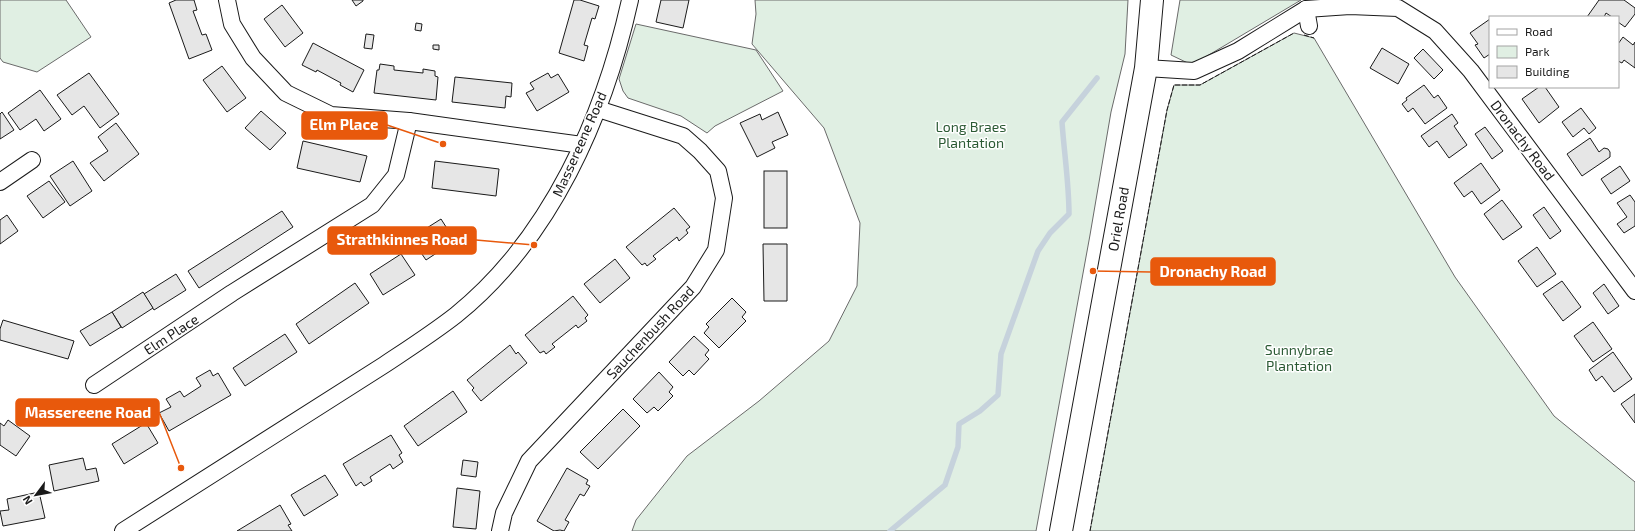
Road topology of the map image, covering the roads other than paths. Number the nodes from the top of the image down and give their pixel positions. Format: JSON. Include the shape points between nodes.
{"nodes":[{"id":1,"x":228,"y":0,"type":"edge"},
{"id":2,"x":630,"y":0,"type":"edge"},
{"id":3,"x":1152,"y":0,"type":"edge"},
{"id":4,"x":1400,"y":4,"type":"edge"},
{"id":5,"x":1306,"y":9,"type":"junction"},
{"id":6,"x":1309,"y":26,"type":"dead end"},
{"id":7,"x":1146,"y":68,"type":"junction"},
{"id":8,"x":598,"y":109,"type":"junction"},
{"id":9,"x":409,"y":121,"type":"junction"},
{"id":10,"x":582,"y":144,"type":"junction"},
{"id":11,"x":32,"y":160,"type":"dead end"},
{"id":12,"x":0,"y":182,"type":"edge"},
{"id":13,"x":1635,"y":291,"type":"edge"},
{"id":14,"x":94,"y":385,"type":"dead end"},
{"id":15,"x":123,"y":531,"type":"edge"},
{"id":16,"x":500,"y":531,"type":"edge"},
{"id":17,"x":1061,"y":531,"type":"edge"}],
"edges":[{"from":1,"to":9,"type":"street","via":[[232,24],[253,58],[286,93],[331,115]]},
{"from":2,"to":8,"type":"street","name":"Massereene Road","via":[[623,32]]},
{"from":3,"to":7,"type":"main road","name":"Oriel Road"},
{"from":4,"to":5,"type":"street","name":"Dronachy Road"},
{"from":4,"to":13,"type":"street","name":"Dronachy Road","via":[[1436,31],[1471,72]]},
{"from":5,"to":6,"type":"street"},
{"from":5,"to":7,"type":"street","name":"Dronachy Road","via":[[1238,51],[1194,71]]},
{"from":7,"to":17,"type":"main road","name":"Oriel Road"},
{"from":8,"to":10,"type":"street","name":"Massereene Road"},
{"from":8,"to":16,"type":"street","name":"Sauchenbush Road","via":[[683,136],[718,171],[724,198],[716,250],[693,287],[529,462],[504,513]]},
{"from":9,"to":10,"type":"street"},
{"from":9,"to":14,"type":"street","name":"Elm Place","via":[[396,176],[372,205],[232,293]]},
{"from":10,"to":15,"type":"street","name":"Massereene Road","via":[[562,188],[534,230],[509,262],[456,314],[377,370]]},
{"from":11,"to":12,"type":"street"}]}
